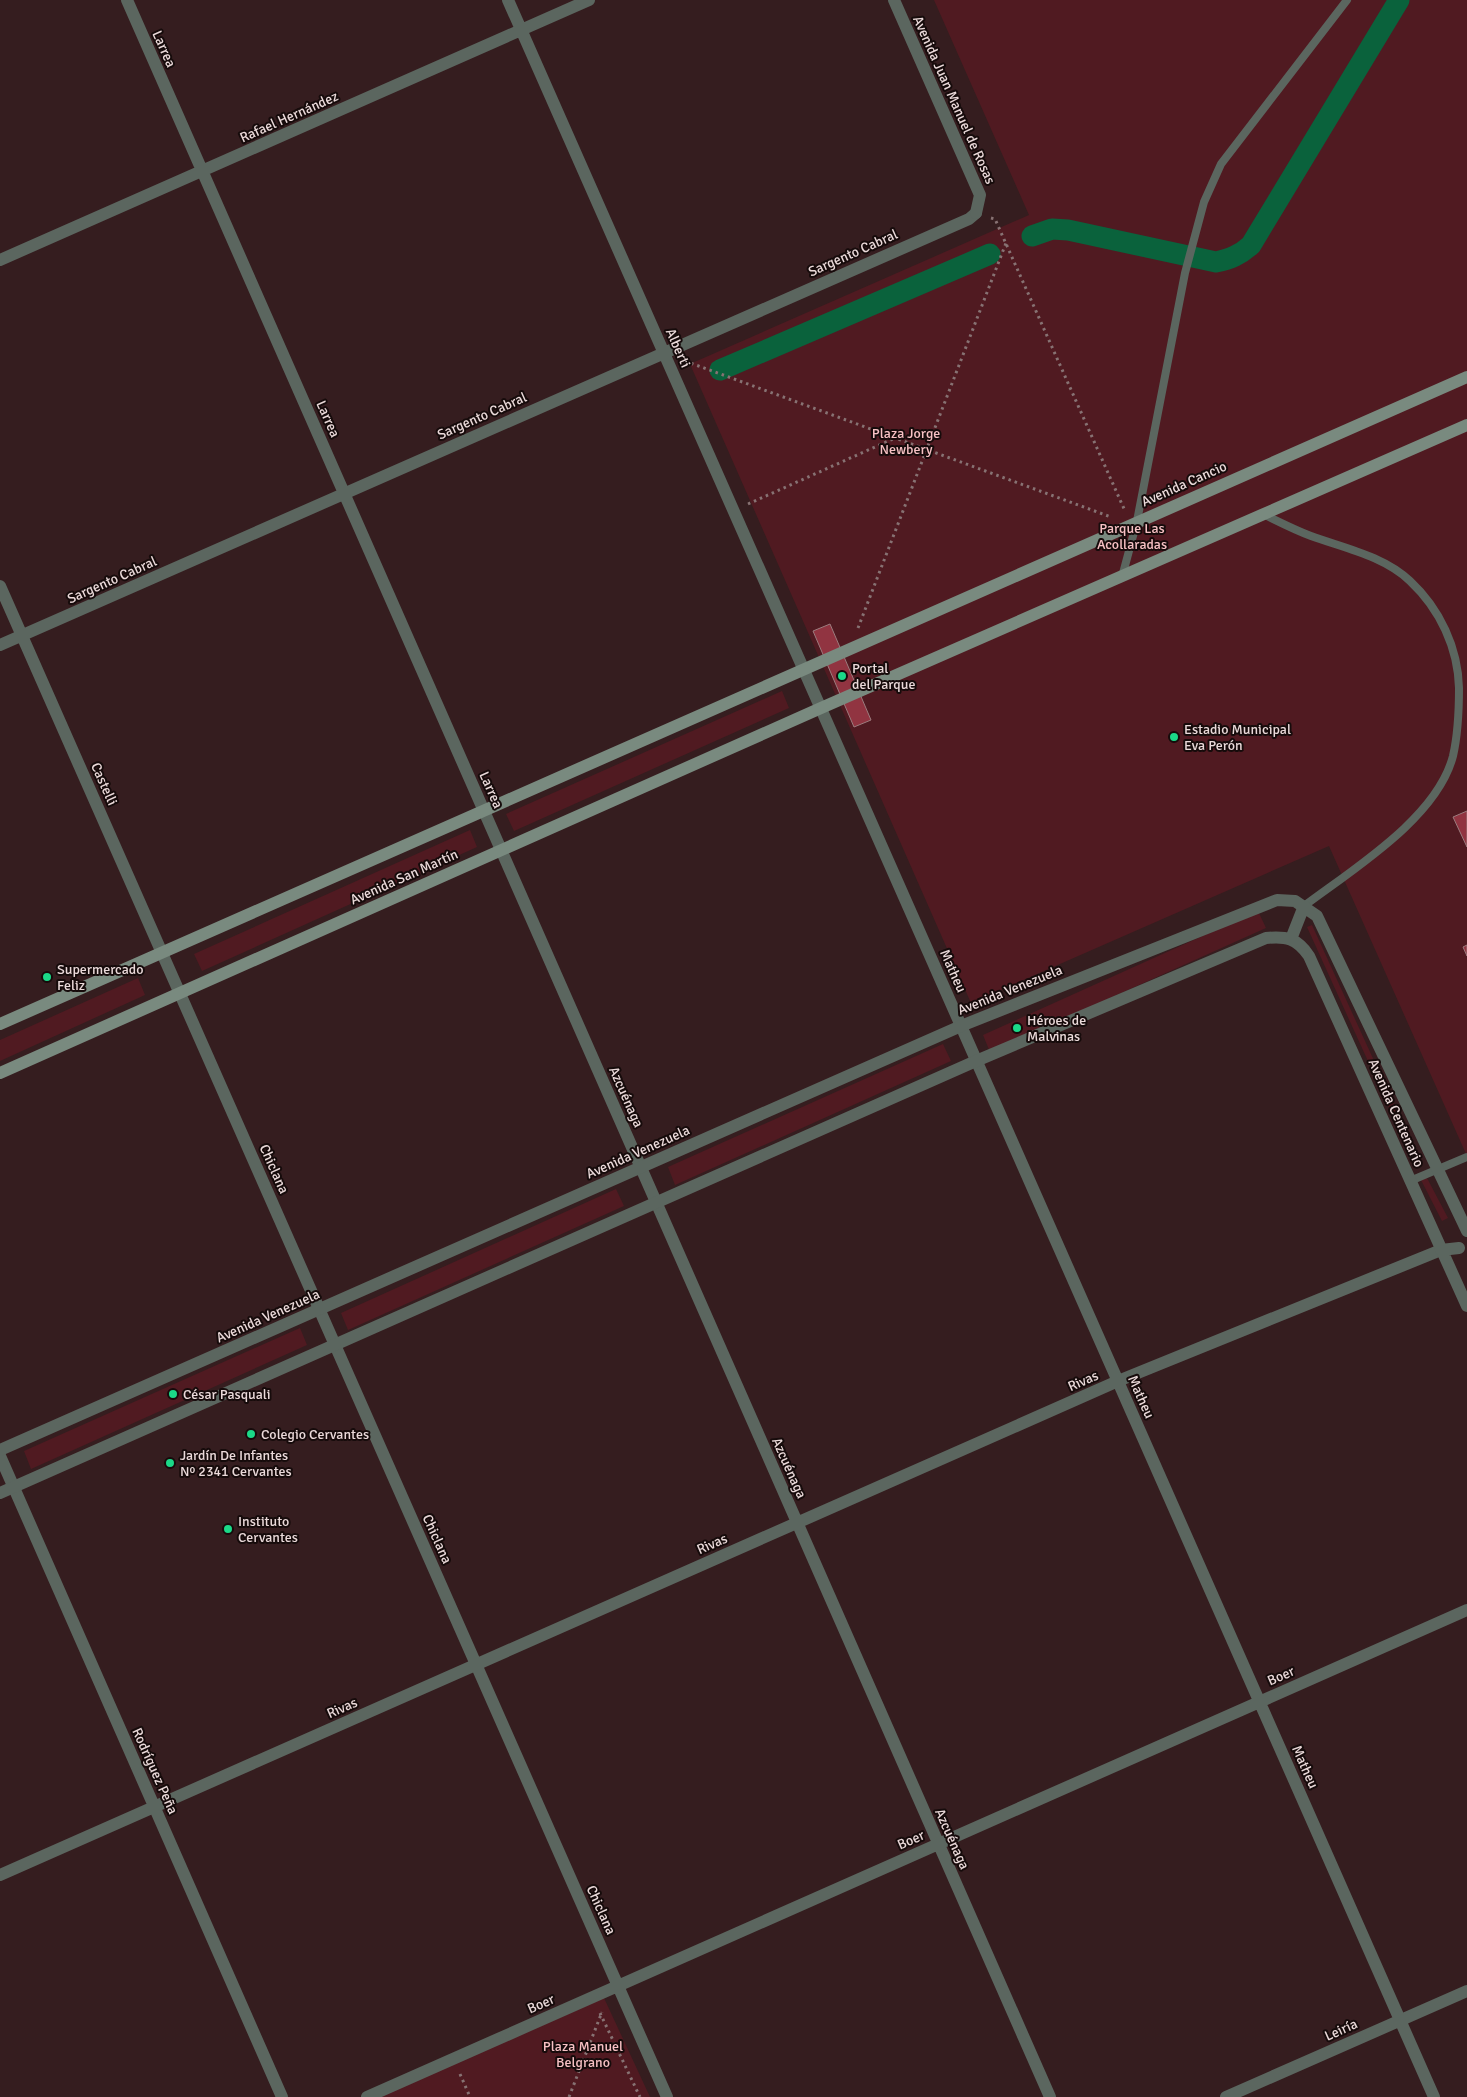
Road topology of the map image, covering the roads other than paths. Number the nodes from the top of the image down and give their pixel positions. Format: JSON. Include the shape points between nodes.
{"nodes":[{"id":1,"x":127,"y":0,"type":"edge"},
{"id":2,"x":508,"y":0,"type":"edge"},
{"id":3,"x":589,"y":0,"type":"edge"},
{"id":4,"x":894,"y":0,"type":"edge"},
{"id":5,"x":1347,"y":0,"type":"edge"},
{"id":6,"x":521,"y":31,"type":"junction"},
{"id":7,"x":202,"y":171,"type":"junction"},
{"id":8,"x":976,"y":213,"type":"joint"},
{"id":9,"x":0,"y":260,"type":"edge"},
{"id":10,"x":664,"y":352,"type":"junction"},
{"id":11,"x":1467,"y":377,"type":"edge"},
{"id":12,"x":1467,"y":425,"type":"edge"},
{"id":13,"x":344,"y":494,"type":"junction"},
{"id":14,"x":1263,"y":514,"type":"junction"},
{"id":15,"x":1134,"y":523,"type":"junction"},
{"id":16,"x":1122,"y":577,"type":"junction"},
{"id":17,"x":0,"y":586,"type":"edge"},
{"id":18,"x":22,"y":636,"type":"junction"},
{"id":19,"x":0,"y":646,"type":"edge"},
{"id":20,"x":803,"y":669,"type":"junction"},
{"id":21,"x":820,"y":708,"type":"junction"},
{"id":22,"x":484,"y":810,"type":"junction"},
{"id":23,"x":501,"y":851,"type":"junction"},
{"id":24,"x":1300,"y":904,"type":"junction"},
{"id":25,"x":1290,"y":939,"type":"junction"},
{"id":26,"x":162,"y":953,"type":"junction"},
{"id":27,"x":180,"y":994,"type":"junction"},
{"id":28,"x":0,"y":1024,"type":"edge"},
{"id":29,"x":961,"y":1026,"type":"junction"},
{"id":30,"x":976,"y":1061,"type":"junction"},
{"id":31,"x":0,"y":1073,"type":"edge"},
{"id":32,"x":1467,"y":1157,"type":"edge"},
{"id":33,"x":641,"y":1168,"type":"junction"},
{"id":34,"x":1437,"y":1169,"type":"junction"},
{"id":35,"x":1410,"y":1181,"type":"junction"},
{"id":36,"x":656,"y":1203,"type":"junction"},
{"id":37,"x":1467,"y":1231,"type":"edge"},
{"id":38,"x":1463,"y":1248,"type":"edge"},
{"id":39,"x":1441,"y":1250,"type":"junction"},
{"id":40,"x":1467,"y":1306,"type":"edge"},
{"id":41,"x":320,"y":1309,"type":"junction"},
{"id":42,"x":335,"y":1345,"type":"junction"},
{"id":43,"x":1118,"y":1381,"type":"junction"},
{"id":44,"x":0,"y":1450,"type":"edge"},
{"id":45,"x":0,"y":1456,"type":"edge"},
{"id":46,"x":14,"y":1487,"type":"junction"},
{"id":47,"x":0,"y":1493,"type":"edge"},
{"id":48,"x":797,"y":1523,"type":"junction"},
{"id":49,"x":1467,"y":1610,"type":"edge"},
{"id":50,"x":476,"y":1665,"type":"junction"},
{"id":51,"x":1260,"y":1702,"type":"junction"},
{"id":52,"x":154,"y":1807,"type":"junction"},
{"id":53,"x":939,"y":1844,"type":"junction"},
{"id":54,"x":0,"y":1875,"type":"edge"},
{"id":55,"x":618,"y":1986,"type":"junction"},
{"id":56,"x":1467,"y":1991,"type":"edge"},
{"id":57,"x":1400,"y":2020,"type":"junction"},
{"id":58,"x":282,"y":2097,"type":"edge"},
{"id":59,"x":367,"y":2097,"type":"edge"},
{"id":60,"x":667,"y":2097,"type":"edge"},
{"id":61,"x":1050,"y":2097,"type":"edge"},
{"id":62,"x":1226,"y":2097,"type":"edge"},
{"id":63,"x":1434,"y":2097,"type":"edge"}],
"edges":[{"from":1,"to":7,"type":"street","name":"Larrea"},
{"from":2,"to":6,"type":"street","name":"Alberti"},
{"from":3,"to":6,"type":"street","name":"Rafael Hernández"},
{"from":4,"to":8,"type":"street","name":"Avenida Juan Manuel de Rosas","via":[[980,195]]},
{"from":5,"to":15,"type":"lane","via":[[1221,164],[1204,202],[1185,273]]},
{"from":6,"to":7,"type":"street","name":"Rafael Hernández"},
{"from":6,"to":10,"type":"street","name":"Alberti"},
{"from":7,"to":9,"type":"street","name":"Rafael Hernández"},
{"from":7,"to":13,"type":"street","name":"Larrea"},
{"from":8,"to":10,"type":"street","name":"Sargento Cabral","via":[[969,219]]},
{"from":10,"to":13,"type":"street","name":"Sargento Cabral"},
{"from":10,"to":20,"type":"street","name":"Alberti"},
{"from":11,"to":15,"type":"main road","name":"Avenida Cancio"},
{"from":12,"to":14,"type":"main road"},
{"from":13,"to":18,"type":"street","name":"Sargento Cabral"},
{"from":13,"to":22,"type":"street","name":"Larrea"},
{"from":14,"to":16,"type":"main road"},
{"from":14,"to":24,"type":"lane","via":[[1379,561],[1410,581],[1449,635],[1458,674],[1459,712],[1452,757],[1439,788],[1394,838]]},
{"from":15,"to":16,"type":"lane"},
{"from":15,"to":20,"type":"main road","name":"Avenida Cancio"},
{"from":16,"to":21,"type":"main road"},
{"from":17,"to":18,"type":"street","name":"Castelli"},
{"from":18,"to":19,"type":"street","name":"Sargento Cabral"},
{"from":18,"to":26,"type":"street","name":"Castelli"},
{"from":20,"to":21,"type":"street","name":"Alberti"},
{"from":20,"to":22,"type":"main road","name":"Avenida San Martín"},
{"from":21,"to":23,"type":"main road","name":"Avenida San Martín"},
{"from":21,"to":29,"type":"street","name":"Matheu"},
{"from":22,"to":23,"type":"street","name":"Larrea"},
{"from":22,"to":26,"type":"main road","name":"Avenida San Martín"},
{"from":23,"to":27,"type":"main road","name":"Avenida San Martín"},
{"from":23,"to":33,"type":"street","name":"Azcuénaga"},
{"from":24,"to":25,"type":"street"},
{"from":24,"to":29,"type":"street","name":"Avenida Venezuela","via":[[1277,900]]},
{"from":24,"to":34,"type":"street","name":"Avenida Centenario","via":[[1317,916]]},
{"from":25,"to":30,"type":"street","via":[[1279,936],[1266,938]]},
{"from":25,"to":35,"type":"street","name":"Avenida Centenario","via":[[1302,946],[1309,956]]},
{"from":26,"to":27,"type":"street","name":"Castelli"},
{"from":26,"to":28,"type":"main road","name":"Avenida San Martín"},
{"from":27,"to":31,"type":"main road","name":"Avenida San Martín"},
{"from":27,"to":41,"type":"street","name":"Chiclana"},
{"from":29,"to":30,"type":"street","name":"Matheu"},
{"from":29,"to":33,"type":"street","name":"Avenida Venezuela"},
{"from":30,"to":36,"type":"street"},
{"from":30,"to":43,"type":"street","name":"Matheu"},
{"from":32,"to":34,"type":"lane"},
{"from":33,"to":36,"type":"street","name":"Azcuénaga"},
{"from":33,"to":41,"type":"street","name":"Avenida Venezuela"},
{"from":34,"to":35,"type":"lane"},
{"from":34,"to":37,"type":"street","name":"Avenida Centenario"},
{"from":35,"to":39,"type":"street","name":"Avenida Centenario"},
{"from":36,"to":42,"type":"street"},
{"from":36,"to":48,"type":"street","name":"Azcuénaga"},
{"from":38,"to":39,"type":"street","name":"Rivas"},
{"from":39,"to":40,"type":"street","name":"Avenida Centenario"},
{"from":39,"to":43,"type":"street","name":"Rivas"},
{"from":41,"to":42,"type":"street","name":"Chiclana"},
{"from":41,"to":44,"type":"street","name":"Avenida Venezuela"},
{"from":42,"to":46,"type":"street"},
{"from":42,"to":50,"type":"street","name":"Chiclana"},
{"from":43,"to":48,"type":"street","name":"Rivas"},
{"from":43,"to":51,"type":"street","name":"Matheu"},
{"from":45,"to":46,"type":"street","name":"Rodríguez Peña"},
{"from":46,"to":47,"type":"street"},
{"from":46,"to":52,"type":"street","name":"Rodríguez Peña"},
{"from":48,"to":50,"type":"street","name":"Rivas"},
{"from":48,"to":53,"type":"street","name":"Azcuénaga"},
{"from":49,"to":51,"type":"street","name":"Boer"},
{"from":50,"to":52,"type":"street","name":"Rivas"},
{"from":50,"to":55,"type":"street","name":"Chiclana"},
{"from":51,"to":53,"type":"street","name":"Boer"},
{"from":51,"to":57,"type":"street","name":"Matheu"},
{"from":52,"to":54,"type":"street","name":"Rivas"},
{"from":52,"to":58,"type":"street","name":"Rodríguez Peña"},
{"from":53,"to":55,"type":"street","name":"Boer"},
{"from":53,"to":61,"type":"street","name":"Azcuénaga"},
{"from":55,"to":59,"type":"street","name":"Boer"},
{"from":55,"to":60,"type":"street","name":"Chiclana"},
{"from":56,"to":57,"type":"street","name":"Leiría"},
{"from":57,"to":62,"type":"street","name":"Leiría"},
{"from":57,"to":63,"type":"street","name":"Matheu"}]}
